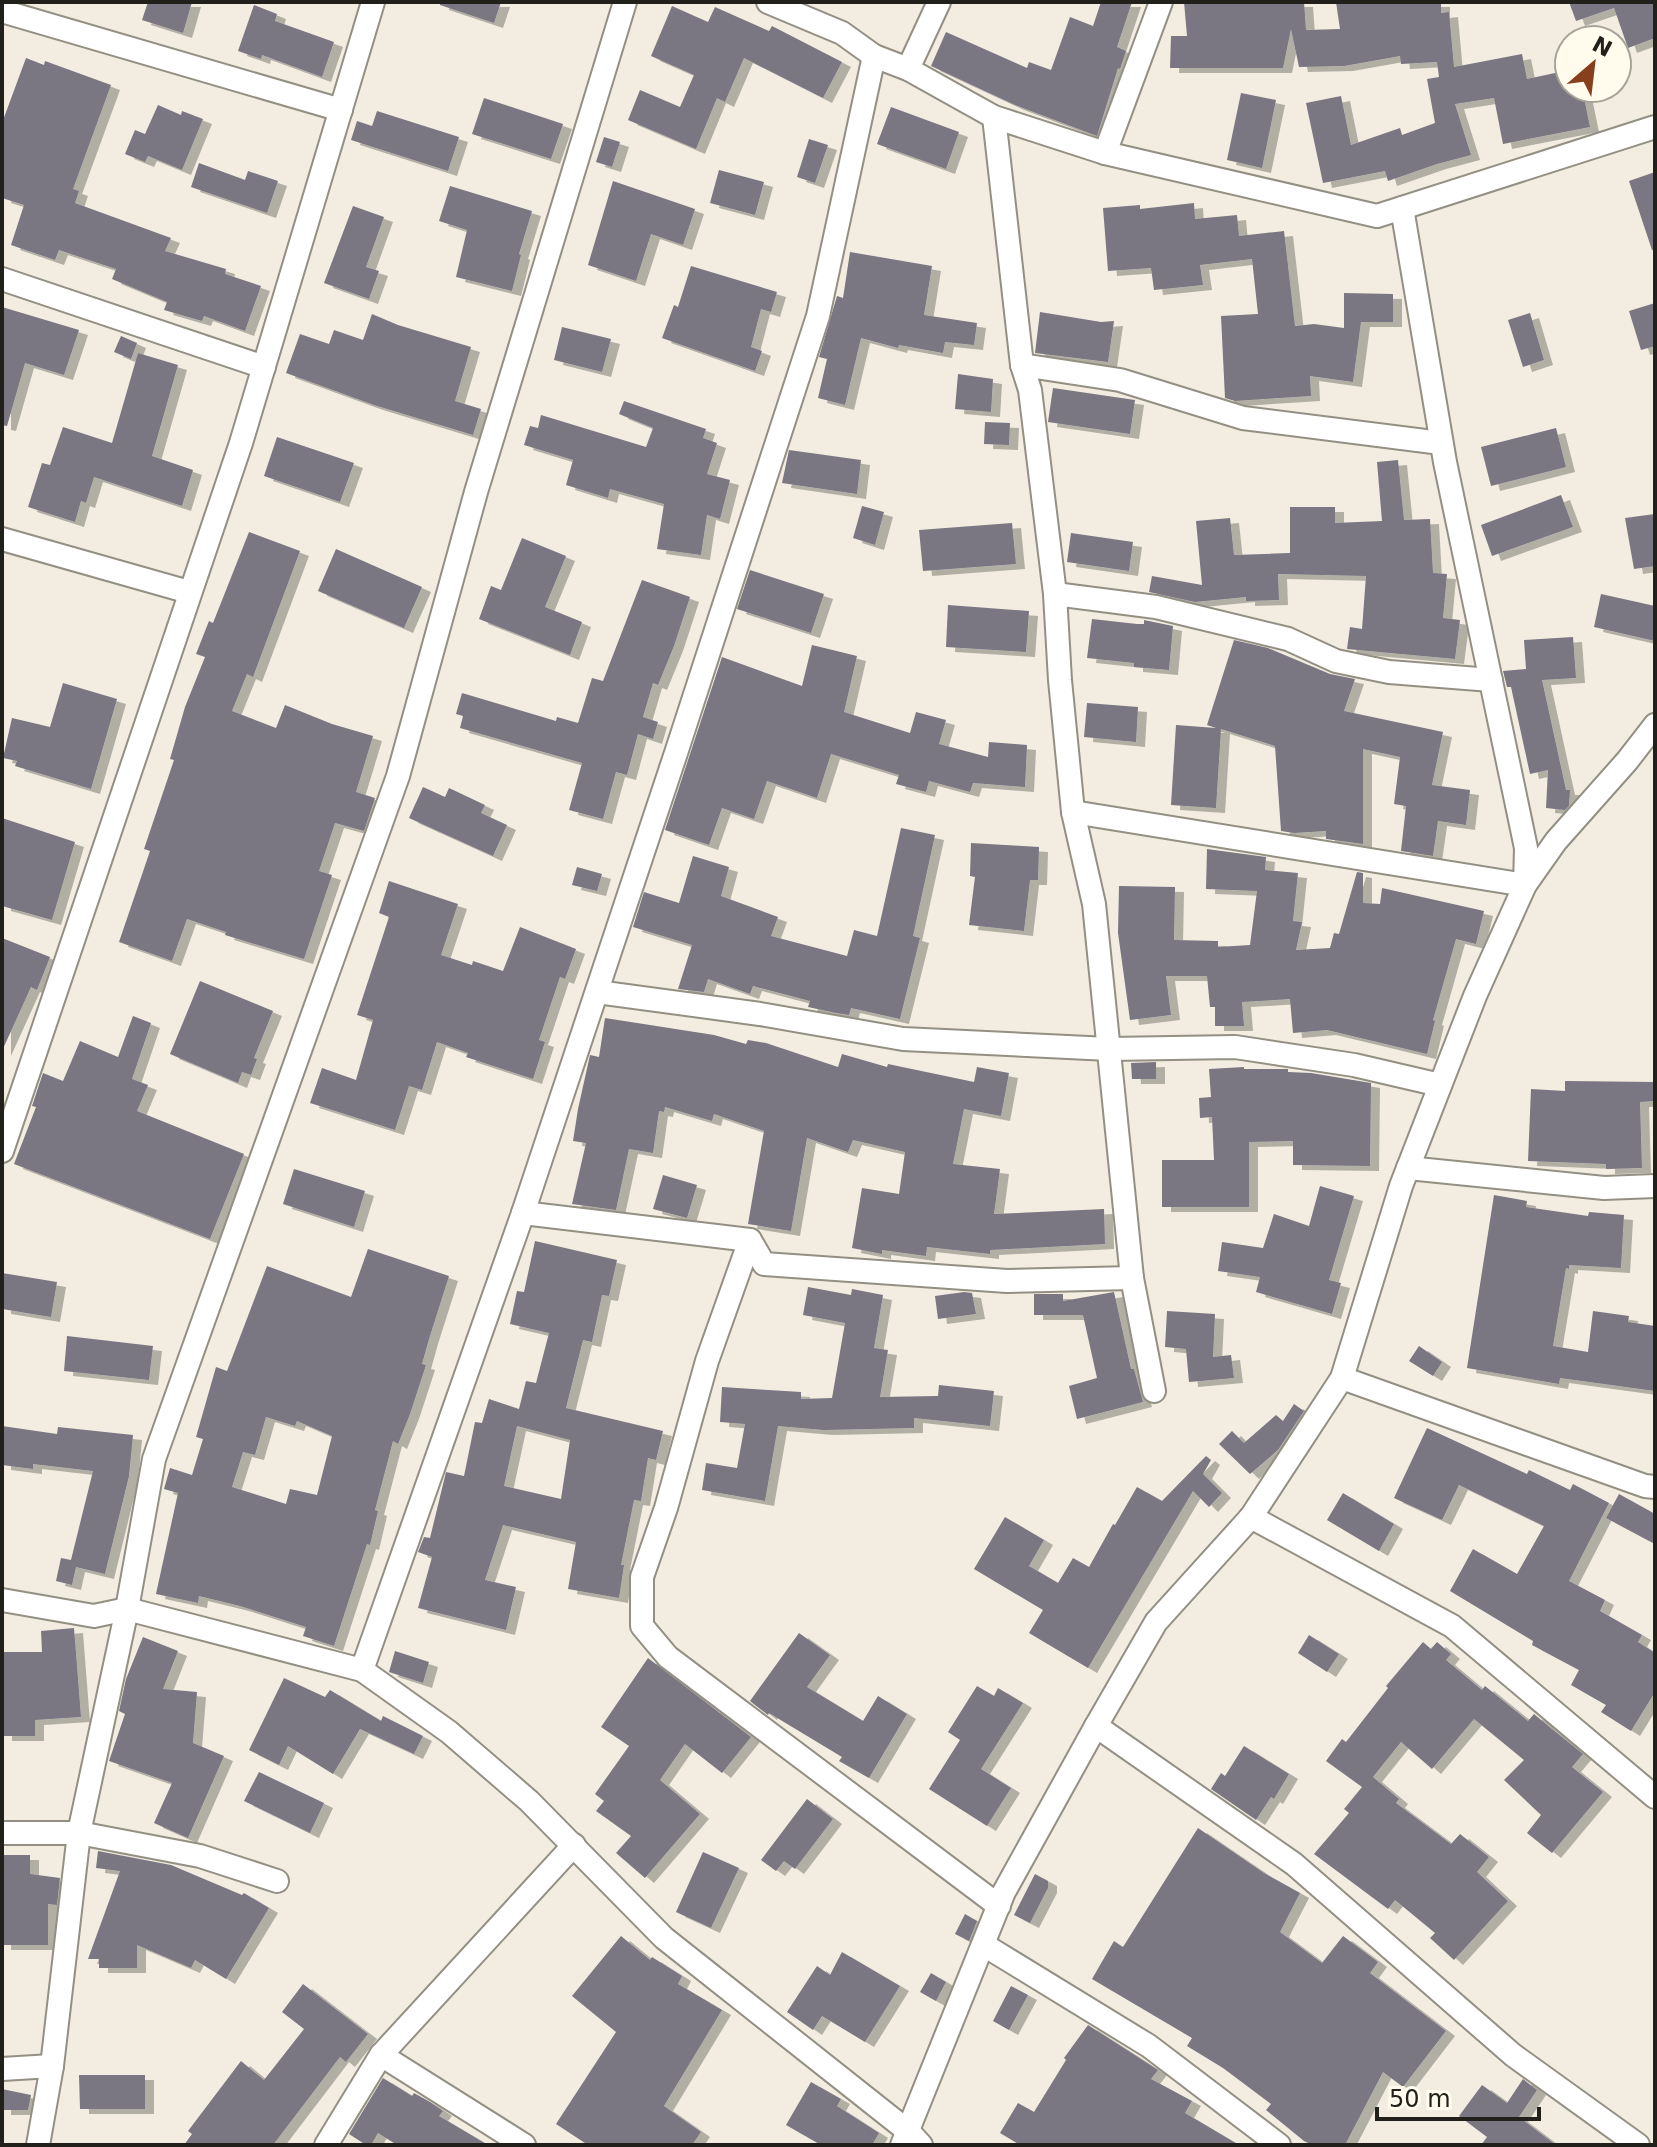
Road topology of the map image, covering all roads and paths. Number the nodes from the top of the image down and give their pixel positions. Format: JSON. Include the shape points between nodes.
{"nodes":[{"id":1,"x":373,"y":2,"type":"edge"},
{"id":2,"x":625,"y":2,"type":"edge"},
{"id":3,"x":768,"y":2,"type":"edge"},
{"id":4,"x":939,"y":2,"type":"edge"},
{"id":5,"x":1161,"y":2,"type":"edge"},
{"id":6,"x":2,"y":11,"type":"edge"},
{"id":7,"x":874,"y":56,"type":"junction"},
{"id":8,"x":908,"y":69,"type":"junction"},
{"id":9,"x":341,"y":110,"type":"junction"},
{"id":10,"x":994,"y":117,"type":"junction"},
{"id":11,"x":1655,"y":127,"type":"edge"},
{"id":12,"x":1105,"y":153,"type":"junction"},
{"id":13,"x":1402,"y":208,"type":"junction"},
{"id":14,"x":2,"y":279,"type":"edge"},
{"id":15,"x":1022,"y":365,"type":"junction"},
{"id":16,"x":264,"y":367,"type":"junction"},
{"id":17,"x":1441,"y":443,"type":"junction"},
{"id":18,"x":2,"y":539,"type":"edge"},
{"id":19,"x":189,"y":592,"type":"junction"},
{"id":20,"x":1055,"y":594,"type":"junction"},
{"id":21,"x":1491,"y":680,"type":"junction"},
{"id":22,"x":1655,"y":725,"type":"edge"},
{"id":23,"x":1073,"y":812,"type":"junction"},
{"id":24,"x":1525,"y":885,"type":"junction"},
{"id":25,"x":597,"y":992,"type":"junction"},
{"id":26,"x":1109,"y":1049,"type":"junction"},
{"id":27,"x":1440,"y":1085,"type":"junction"},
{"id":28,"x":2,"y":1151,"type":"edge"},
{"id":29,"x":1408,"y":1168,"type":"junction"},
{"id":30,"x":1655,"y":1186,"type":"edge"},
{"id":31,"x":523,"y":1213,"type":"junction"},
{"id":32,"x":750,"y":1240,"type":"junction"},
{"id":33,"x":1132,"y":1278,"type":"junction"},
{"id":34,"x":1342,"y":1378,"type":"junction"},
{"id":35,"x":1154,"y":1391,"type":"dead end"},
{"id":36,"x":1652,"y":1490,"type":"edge"},
{"id":37,"x":1251,"y":1517,"type":"junction"},
{"id":38,"x":2,"y":1600,"type":"edge"},
{"id":39,"x":127,"y":1609,"type":"junction"},
{"id":40,"x":362,"y":1670,"type":"junction"},
{"id":41,"x":1096,"y":1726,"type":"junction"},
{"id":42,"x":1655,"y":1797,"type":"edge"},
{"id":43,"x":2,"y":1833,"type":"edge"},
{"id":44,"x":79,"y":1833,"type":"junction"},
{"id":45,"x":574,"y":1845,"type":"junction"},
{"id":46,"x":277,"y":1881,"type":"dead end"},
{"id":47,"x":999,"y":1906,"type":"junction"},
{"id":48,"x":984,"y":1945,"type":"junction"},
{"id":49,"x":381,"y":2055,"type":"junction"},
{"id":50,"x":52,"y":2066,"type":"junction"},
{"id":51,"x":2,"y":2069,"type":"edge"},
{"id":52,"x":911,"y":2141,"type":"edge"},
{"id":53,"x":38,"y":2145,"type":"edge"},
{"id":54,"x":326,"y":2145,"type":"edge"},
{"id":55,"x":524,"y":2145,"type":"edge"},
{"id":56,"x":1279,"y":2145,"type":"edge"},
{"id":57,"x":1638,"y":2145,"type":"edge"}],
"edges":[{"from":1,"to":9,"type":"street"},
{"from":2,"to":39,"type":"street","via":[[476,492],[398,776],[154,1459]]},
{"from":3,"to":7,"type":"street","via":[[842,33]]},
{"from":4,"to":8,"type":"street"},
{"from":5,"to":12,"type":"street"},
{"from":6,"to":9,"type":"street"},
{"from":7,"to":8,"type":"street"},
{"from":7,"to":25,"type":"street","via":[[818,316]]},
{"from":8,"to":10,"type":"street"},
{"from":9,"to":16,"type":"street"},
{"from":10,"to":12,"type":"street"},
{"from":10,"to":15,"type":"street"},
{"from":11,"to":13,"type":"street"},
{"from":12,"to":13,"type":"street","via":[[1377,216]]},
{"from":13,"to":17,"type":"street"},
{"from":14,"to":16,"type":"street"},
{"from":15,"to":17,"type":"street","via":[[1120,380],[1243,418]]},
{"from":15,"to":20,"type":"street","via":[[1030,390]]},
{"from":16,"to":19,"type":"street"},
{"from":17,"to":21,"type":"street"},
{"from":18,"to":19,"type":"street"},
{"from":19,"to":28,"type":"street"},
{"from":20,"to":21,"type":"street","via":[[1156,607],[1288,639],[1336,661],[1389,672]]},
{"from":20,"to":23,"type":"street"},
{"from":21,"to":24,"type":"street","via":[[1526,848]]},
{"from":22,"to":24,"type":"street"},
{"from":23,"to":24,"type":"street"},
{"from":23,"to":26,"type":"street","via":[[1094,904]]},
{"from":24,"to":27,"type":"street"},
{"from":25,"to":26,"type":"street","via":[[903,1039]]},
{"from":25,"to":31,"type":"street"},
{"from":26,"to":27,"type":"street","via":[[1235,1047]]},
{"from":26,"to":33,"type":"street"},
{"from":27,"to":29,"type":"street"},
{"from":29,"to":30,"type":"street","via":[[1604,1188]]},
{"from":29,"to":34,"type":"street"},
{"from":31,"to":32,"type":"street"},
{"from":31,"to":40,"type":"street"},
{"from":32,"to":33,"type":"street","via":[[764,1264],[1007,1281]]},
{"from":32,"to":47,"type":"street","via":[[707,1361],[642,1577],[642,1626],[668,1657]]},
{"from":33,"to":35,"type":"street"},
{"from":34,"to":36,"type":"street"},
{"from":34,"to":37,"type":"street"},
{"from":37,"to":41,"type":"street","via":[[1156,1622]]},
{"from":37,"to":42,"type":"street","via":[[1452,1626]]},
{"from":38,"to":39,"type":"street","via":[[94,1616]]},
{"from":39,"to":40,"type":"street"},
{"from":39,"to":44,"type":"street"},
{"from":40,"to":45,"type":"street","via":[[449,1732]]},
{"from":41,"to":47,"type":"street"},
{"from":41,"to":57,"type":"street","via":[[1294,1864],[1513,2055]]},
{"from":43,"to":44,"type":"street"},
{"from":44,"to":46,"type":"street","via":[[200,1856]]},
{"from":44,"to":50,"type":"street"},
{"from":45,"to":49,"type":"street"},
{"from":45,"to":52,"type":"street","via":[[664,1938]]},
{"from":47,"to":48,"type":"street"},
{"from":48,"to":52,"type":"street"},
{"from":48,"to":56,"type":"street","via":[[1149,2046]]},
{"from":49,"to":54,"type":"street"},
{"from":49,"to":55,"type":"street"},
{"from":50,"to":51,"type":"street"},
{"from":50,"to":53,"type":"street"}]}
